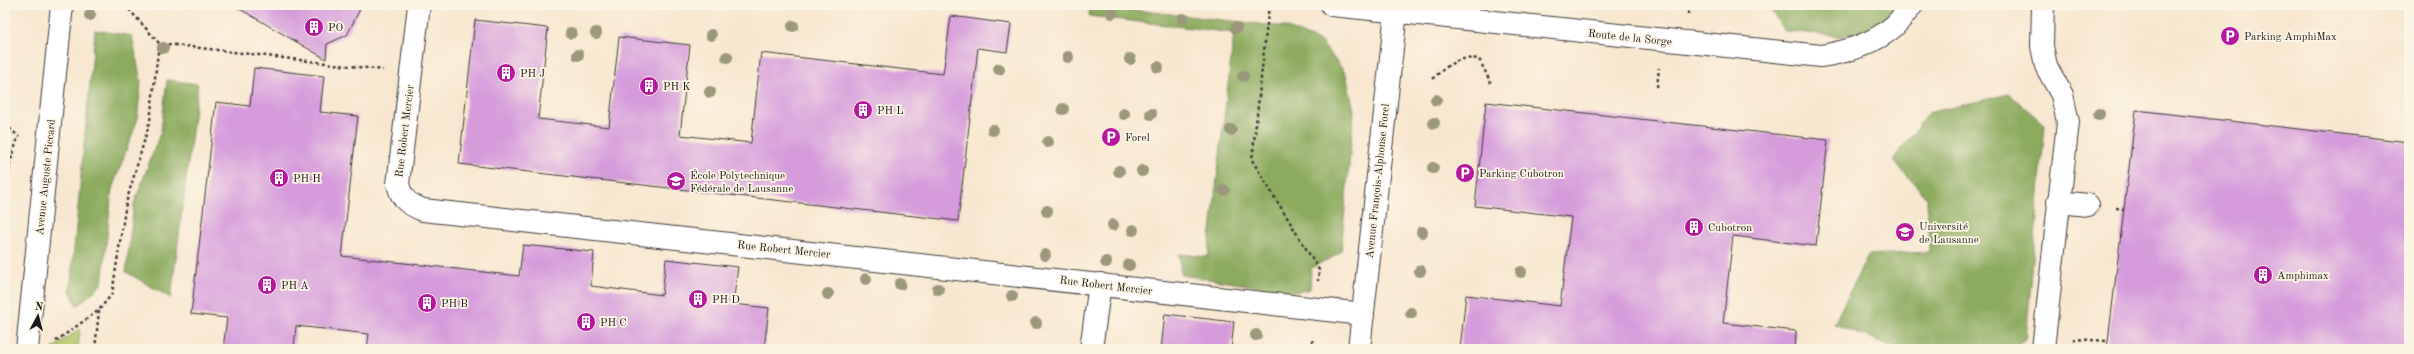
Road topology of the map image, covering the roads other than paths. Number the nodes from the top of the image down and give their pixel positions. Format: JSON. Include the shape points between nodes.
{"nodes":[{"id":1,"x":62,"y":5,"type":"edge"},
{"id":2,"x":419,"y":5,"type":"edge"},
{"id":3,"x":1332,"y":5,"type":"edge"},
{"id":4,"x":1912,"y":5,"type":"edge"},
{"id":5,"x":2043,"y":5,"type":"edge"},
{"id":6,"x":1396,"y":12,"type":"junction"},
{"id":7,"x":2058,"y":202,"type":"junction"},
{"id":8,"x":2088,"y":205,"type":"dead end"},
{"id":9,"x":1100,"y":284,"type":"junction"},
{"id":10,"x":1363,"y":314,"type":"junction"},
{"id":11,"x":27,"y":349,"type":"edge"},
{"id":12,"x":1091,"y":349,"type":"edge"},
{"id":13,"x":1359,"y":349,"type":"edge"},
{"id":14,"x":2043,"y":349,"type":"edge"}],
"edges":[{"from":1,"to":11,"type":"street","name":"Avenue Auguste Piccard"},
{"from":2,"to":9,"type":"street","name":"Rue Robert Mercier","via":[[398,184],[401,197],[423,210]]},
{"from":3,"to":6,"type":"street","name":"Route de la Sorge"},
{"from":4,"to":6,"type":"street","name":"Route de la Sorge","via":[[1894,27],[1868,43],[1847,51],[1821,56]]},
{"from":5,"to":7,"type":"street","via":[[2042,46],[2046,66],[2062,95],[2068,122]]},
{"from":6,"to":10,"type":"street","name":"Avenue François-Alphonse Forel"},
{"from":7,"to":8,"type":"street"},
{"from":7,"to":14,"type":"street"},
{"from":9,"to":10,"type":"street","name":"Rue Robert Mercier"},
{"from":9,"to":12,"type":"street"},
{"from":10,"to":13,"type":"street","name":"Avenue François-Alphonse Forel"}]}
